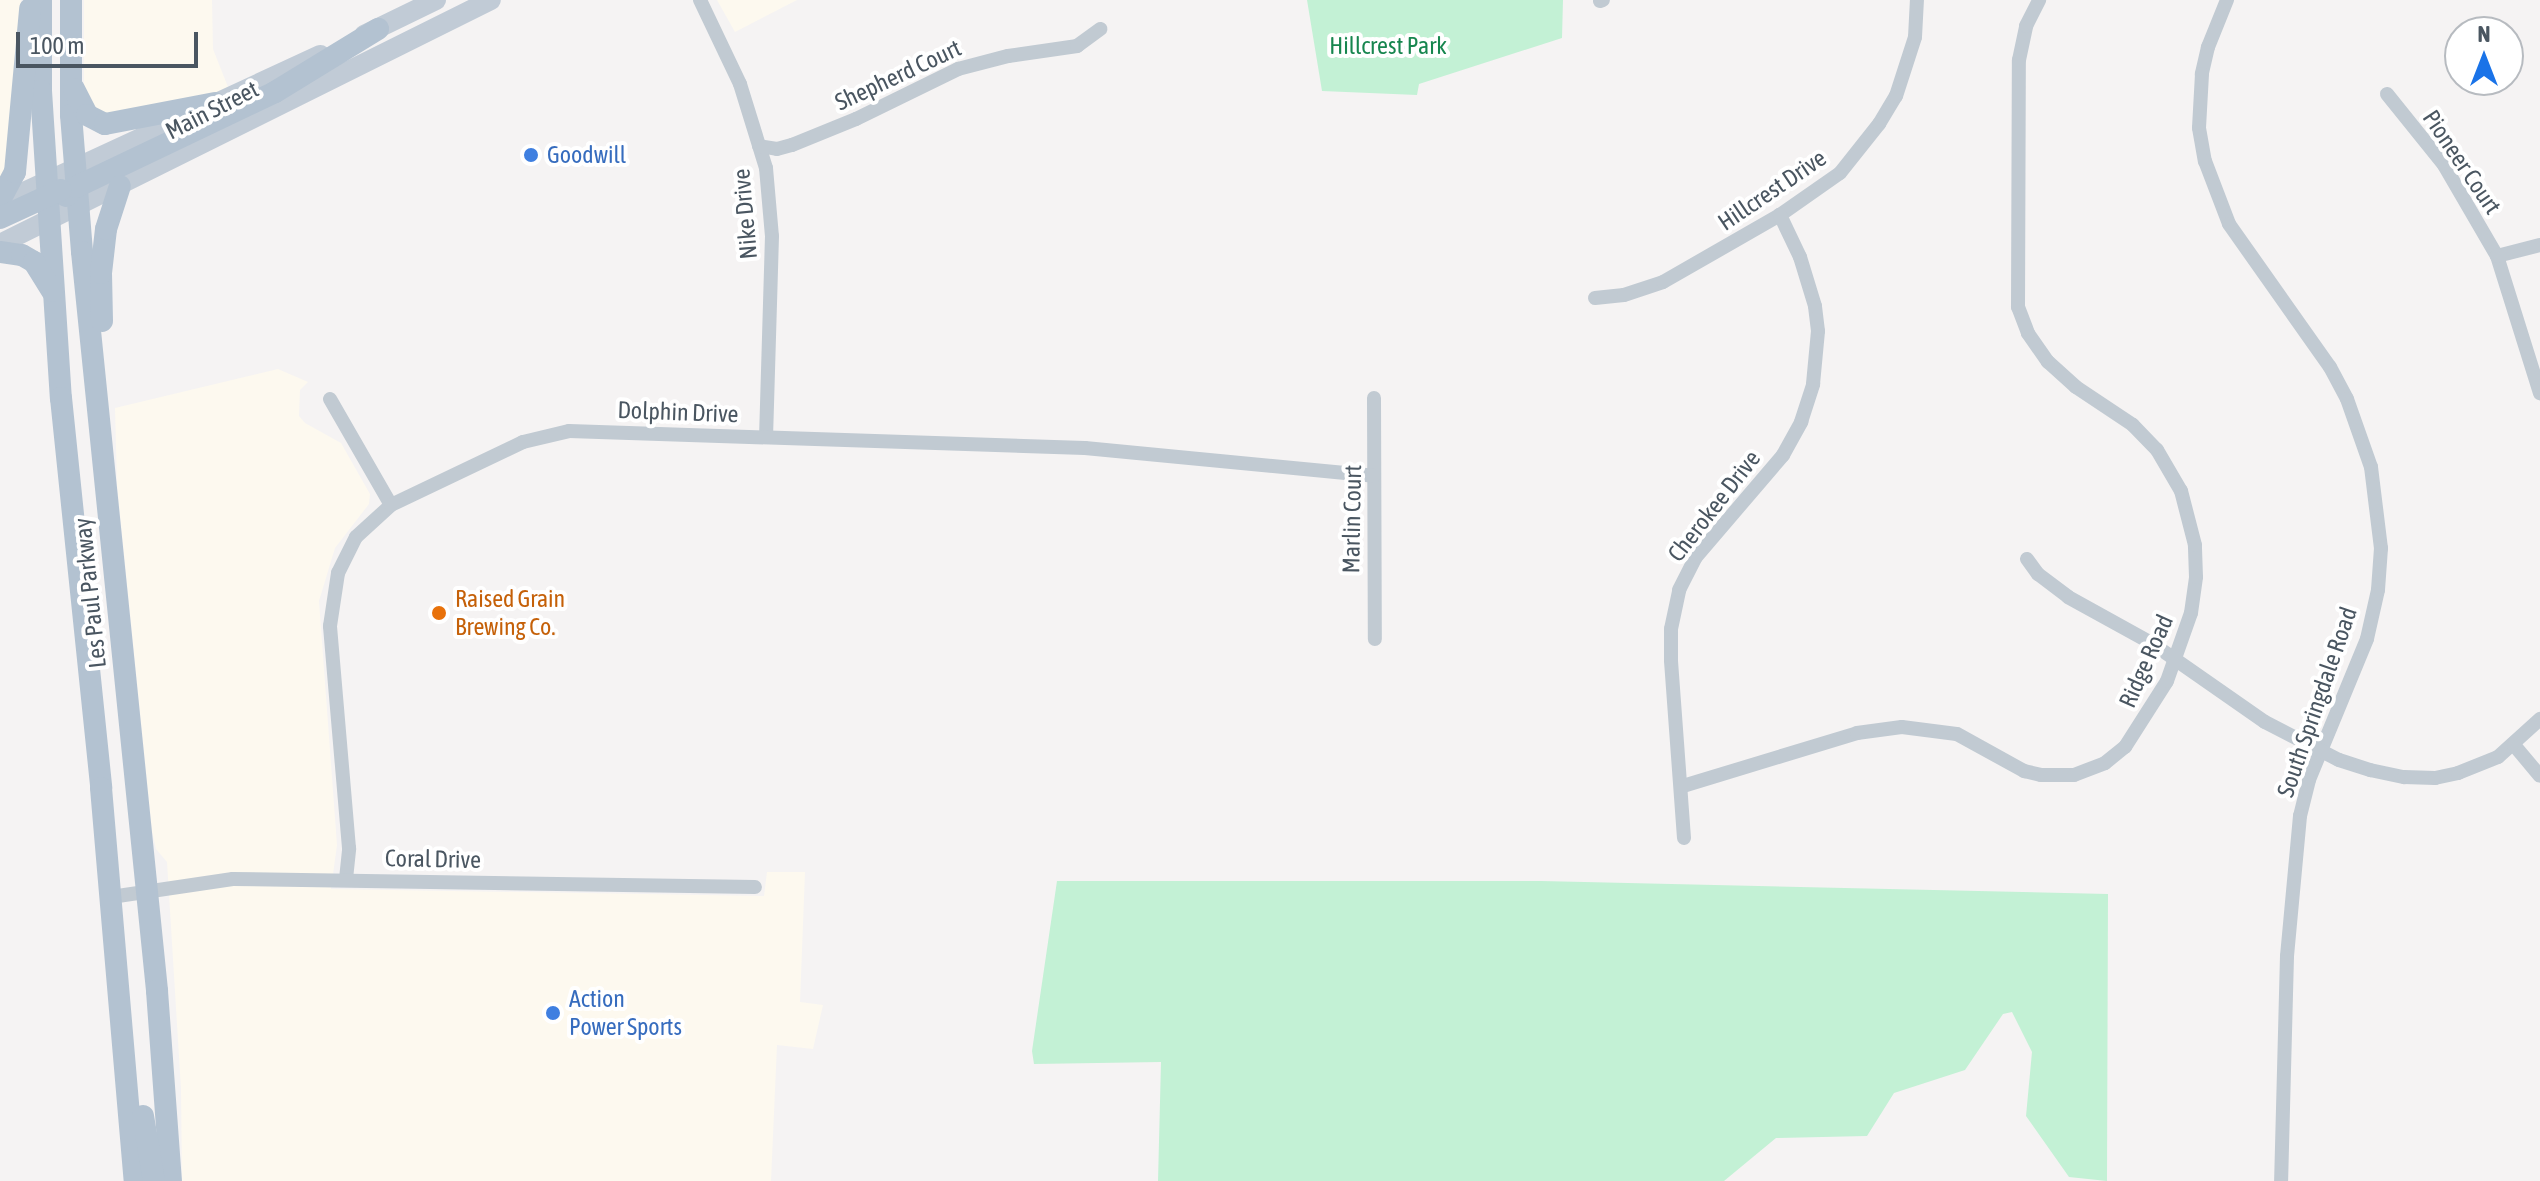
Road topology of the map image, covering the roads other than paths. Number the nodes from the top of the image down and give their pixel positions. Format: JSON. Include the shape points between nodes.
{"nodes":[{"id":1,"x":33,"y":0,"type":"edge"},
{"id":2,"x":43,"y":0,"type":"edge"},
{"id":3,"x":71,"y":0,"type":"edge"},
{"id":4,"x":436,"y":0,"type":"edge"},
{"id":5,"x":491,"y":0,"type":"edge"},
{"id":6,"x":700,"y":0,"type":"edge"},
{"id":7,"x":1917,"y":0,"type":"edge"},
{"id":8,"x":2039,"y":0,"type":"edge"},
{"id":9,"x":2227,"y":0,"type":"edge"},
{"id":10,"x":378,"y":29,"type":"junction"},
{"id":11,"x":1100,"y":29,"type":"dead end"},
{"id":12,"x":69,"y":74,"type":"junction"},
{"id":13,"x":2387,"y":94,"type":"dead end"},
{"id":14,"x":215,"y":103,"type":"junction"},
{"id":15,"x":759,"y":146,"type":"junction"},
{"id":16,"x":120,"y":186,"type":"junction"},
{"id":17,"x":63,"y":191,"type":"junction"},
{"id":18,"x":0,"y":202,"type":"edge"},
{"id":19,"x":1780,"y":215,"type":"junction"},
{"id":20,"x":0,"y":218,"type":"edge"},
{"id":21,"x":0,"y":244,"type":"edge"},
{"id":22,"x":2540,"y":245,"type":"edge"},
{"id":23,"x":0,"y":252,"type":"edge"},
{"id":24,"x":2497,"y":256,"type":"junction"},
{"id":25,"x":54,"y":298,"type":"junction"},
{"id":26,"x":1595,"y":298,"type":"dead end"},
{"id":27,"x":2540,"y":393,"type":"edge"},
{"id":28,"x":1374,"y":398,"type":"dead end"},
{"id":29,"x":330,"y":399,"type":"dead end"},
{"id":30,"x":766,"y":437,"type":"junction"},
{"id":31,"x":104,"y":474,"type":"junction"},
{"id":32,"x":1374,"y":476,"type":"junction"},
{"id":33,"x":391,"y":505,"type":"junction"},
{"id":34,"x":2027,"y":559,"type":"dead end"},
{"id":35,"x":81,"y":585,"type":"junction"},
{"id":36,"x":1375,"y":639,"type":"dead end"},
{"id":37,"x":2176,"y":658,"type":"junction"},
{"id":38,"x":2540,"y":719,"type":"edge"},
{"id":39,"x":2514,"y":745,"type":"junction"},
{"id":40,"x":2320,"y":749,"type":"junction"},
{"id":41,"x":2540,"y":776,"type":"edge"},
{"id":42,"x":1683,"y":786,"type":"junction"},
{"id":43,"x":1684,"y":838,"type":"dead end"},
{"id":44,"x":346,"y":879,"type":"junction"},
{"id":45,"x":755,"y":887,"type":"dead end"},
{"id":46,"x":146,"y":892,"type":"junction"},
{"id":47,"x":111,"y":897,"type":"junction"},
{"id":48,"x":123,"y":1030,"type":"junction"},
{"id":49,"x":135,"y":1181,"type":"edge"},
{"id":50,"x":154,"y":1181,"type":"edge"},
{"id":51,"x":171,"y":1181,"type":"edge"},
{"id":52,"x":2281,"y":1181,"type":"edge"}],
"edges":[{"from":1,"to":18,"type":"main road","via":[[24,42],[15,172]]},
{"from":2,"to":17,"type":"main road","name":"Les Paul Parkway","via":[[40,58]]},
{"from":3,"to":12,"type":"main road","name":"Les Paul Parkway"},
{"from":4,"to":10,"type":"main road","name":"Main Street"},
{"from":5,"to":16,"type":"main road","name":"Main Street"},
{"from":6,"to":15,"type":"street","name":"Nike Drive","via":[[740,84]]},
{"from":7,"to":19,"type":"street","name":"Hillcrest Drive","via":[[1915,37],[1900,87],[1879,124],[1840,173]]},
{"from":8,"to":37,"type":"street","name":"Ridge Road","via":[[2026,26],[2019,60],[2018,307],[2048,362],[2133,425],[2157,450],[2181,491],[2195,545],[2196,577]]},
{"from":9,"to":40,"type":"street","name":"South Springdale Road","via":[[2208,47],[2200,93],[2199,128],[2210,180],[2229,224],[2347,399],[2365,444],[2378,505],[2378,590],[2367,639]]},
{"from":10,"to":14,"type":"main road","name":"Main Street"},
{"from":10,"to":17,"type":"main road","via":[[275,92]]},
{"from":11,"to":15,"type":"street","name":"Shepherd Court","via":[[1077,46],[958,69],[792,145]]},
{"from":12,"to":14,"type":"main road","via":[[81,108],[101,123]]},
{"from":12,"to":17,"type":"main road","name":"Les Paul Parkway"},
{"from":13,"to":24,"type":"street","name":"Pioneer Court","via":[[2444,165]]},
{"from":14,"to":17,"type":"main road","name":"Main Street"},
{"from":15,"to":30,"type":"street","name":"Nike Drive","via":[[772,224]]},
{"from":16,"to":17,"type":"main road","name":"Main Street"},
{"from":16,"to":31,"type":"main road","via":[[106,229],[101,273],[108,394]]},
{"from":17,"to":18,"type":"main road","name":"Main Street"},
{"from":17,"to":20,"type":"main road"},
{"from":17,"to":21,"type":"main road","name":"Main Street"},
{"from":17,"to":25,"type":"main road","name":"Les Paul Parkway"},
{"from":17,"to":31,"type":"main road","name":"Les Paul Parkway"},
{"from":19,"to":26,"type":"street","name":"Hillcrest Drive","via":[[1663,282]]},
{"from":19,"to":42,"type":"street","name":"Cherokee Drive","via":[[1815,306],[1813,384],[1783,455],[1696,557],[1679,590],[1671,660]]},
{"from":22,"to":24,"type":"street"},
{"from":23,"to":25,"type":"main road","via":[[34,262]]},
{"from":24,"to":27,"type":"street","name":"Pioneer Court"},
{"from":25,"to":35,"type":"main road","name":"Les Paul Parkway"},
{"from":28,"to":32,"type":"street","name":"Marlin Court"},
{"from":29,"to":33,"type":"street"},
{"from":30,"to":32,"type":"street","name":"Dolphin Drive","via":[[1085,448]]},
{"from":30,"to":33,"type":"street","name":"Dolphin Drive","via":[[548,434]]},
{"from":31,"to":46,"type":"main road","name":"Les Paul Parkway"},
{"from":32,"to":36,"type":"street","name":"Marlin Court"},
{"from":33,"to":44,"type":"street","name":"Dolphin Drive","via":[[348,551],[330,611],[349,848]]},
{"from":34,"to":37,"type":"street","via":[[2068,597]]},
{"from":35,"to":46,"type":"main road","via":[[104,686],[123,877]]},
{"from":35,"to":47,"type":"main road","name":"Les Paul Parkway"},
{"from":37,"to":40,"type":"street","via":[[2265,722]]},
{"from":37,"to":42,"type":"street","name":"Ridge Road","via":[[2154,706],[2125,747],[2105,763],[2074,775],[2024,771],[1957,734],[1902,727],[1857,733]]},
{"from":38,"to":39,"type":"street"},
{"from":39,"to":40,"type":"street","via":[[2483,764],[2435,778],[2370,770]]},
{"from":39,"to":41,"type":"street"},
{"from":40,"to":52,"type":"street","name":"South Springdale Road","via":[[2294,858]]},
{"from":42,"to":43,"type":"street","name":"Cherokee Drive"},
{"from":44,"to":45,"type":"street","name":"Coral Drive"},
{"from":44,"to":46,"type":"street","name":"Coral Drive","via":[[233,879]]},
{"from":46,"to":47,"type":"street","name":"Coral Drive"},
{"from":46,"to":51,"type":"main road","name":"Les Paul Parkway"},
{"from":47,"to":48,"type":"main road","name":"Les Paul Parkway"},
{"from":48,"to":49,"type":"main road","name":"Les Paul Parkway"},
{"from":48,"to":50,"type":"main road","via":[[133,1053]]}]}
